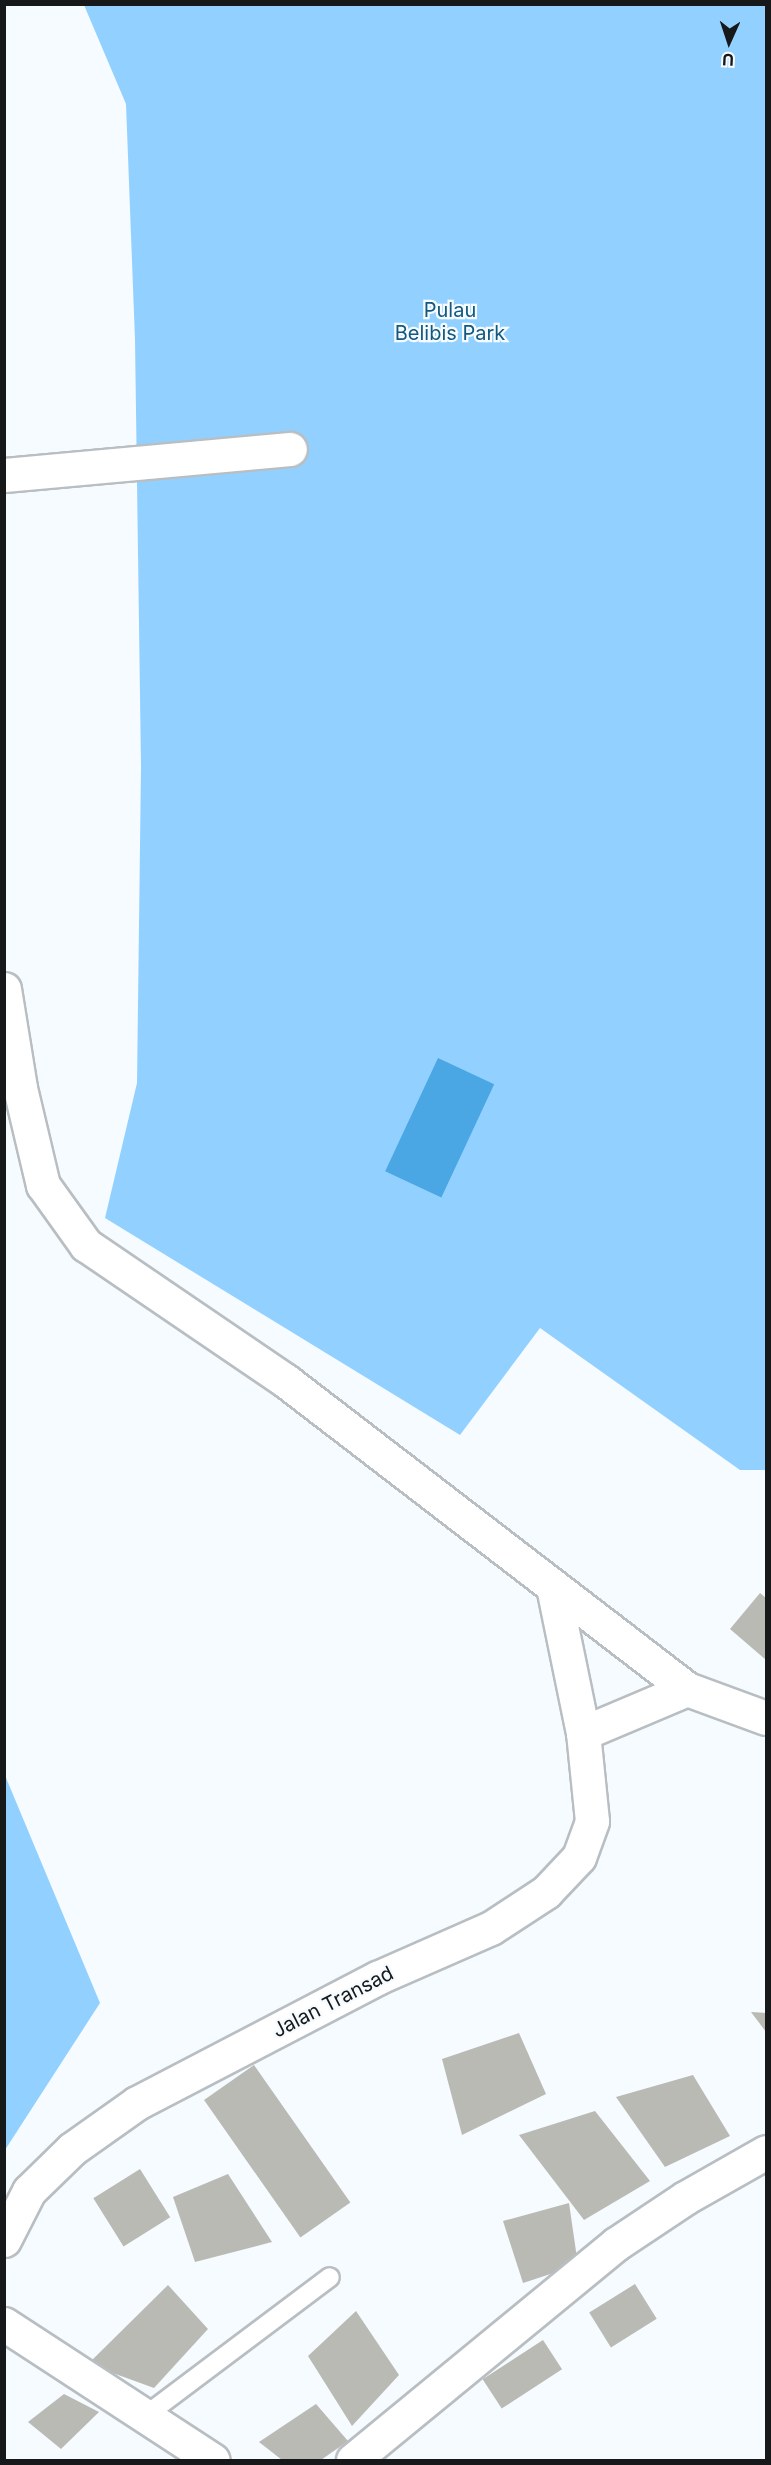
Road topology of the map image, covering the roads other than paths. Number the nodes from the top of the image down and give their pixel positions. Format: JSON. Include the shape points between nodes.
{"nodes":[{"id":1,"x":290,"y":449,"type":"dead end"},
{"id":2,"x":4,"y":475,"type":"edge"},
{"id":3,"x":4,"y":989,"type":"edge"},
{"id":4,"x":553,"y":1587,"type":"junction"},
{"id":5,"x":687,"y":1689,"type":"junction"},
{"id":6,"x":766,"y":1718,"type":"edge"},
{"id":7,"x":583,"y":1733,"type":"junction"},
{"id":8,"x":766,"y":2152,"type":"edge"},
{"id":9,"x":4,"y":2240,"type":"edge"},
{"id":10,"x":330,"y":2277,"type":"dead end"},
{"id":11,"x":4,"y":2324,"type":"edge"},
{"id":12,"x":145,"y":2416,"type":"junction"},
{"id":13,"x":213,"y":2460,"type":"edge"},
{"id":14,"x":353,"y":2460,"type":"edge"}],
"edges":[{"from":1,"to":2,"type":"street"},
{"from":3,"to":4,"type":"street","via":[[20,1088],[43,1185],[86,1245],[286,1381]]},
{"from":4,"to":5,"type":"street"},
{"from":4,"to":7,"type":"street","name":"Jalan Transad"},
{"from":5,"to":6,"type":"street"},
{"from":5,"to":7,"type":"street"},
{"from":7,"to":9,"type":"street","name":"Jalan Transad","via":[[592,1821],[579,1857],[546,1892],[491,1928],[376,1978],[137,2103],[72,2149],[29,2191]]},
{"from":8,"to":14,"type":"street","via":[[685,2198],[616,2244]]},
{"from":10,"to":12,"type":"lane"},
{"from":11,"to":12,"type":"street"},
{"from":12,"to":13,"type":"street"}]}
